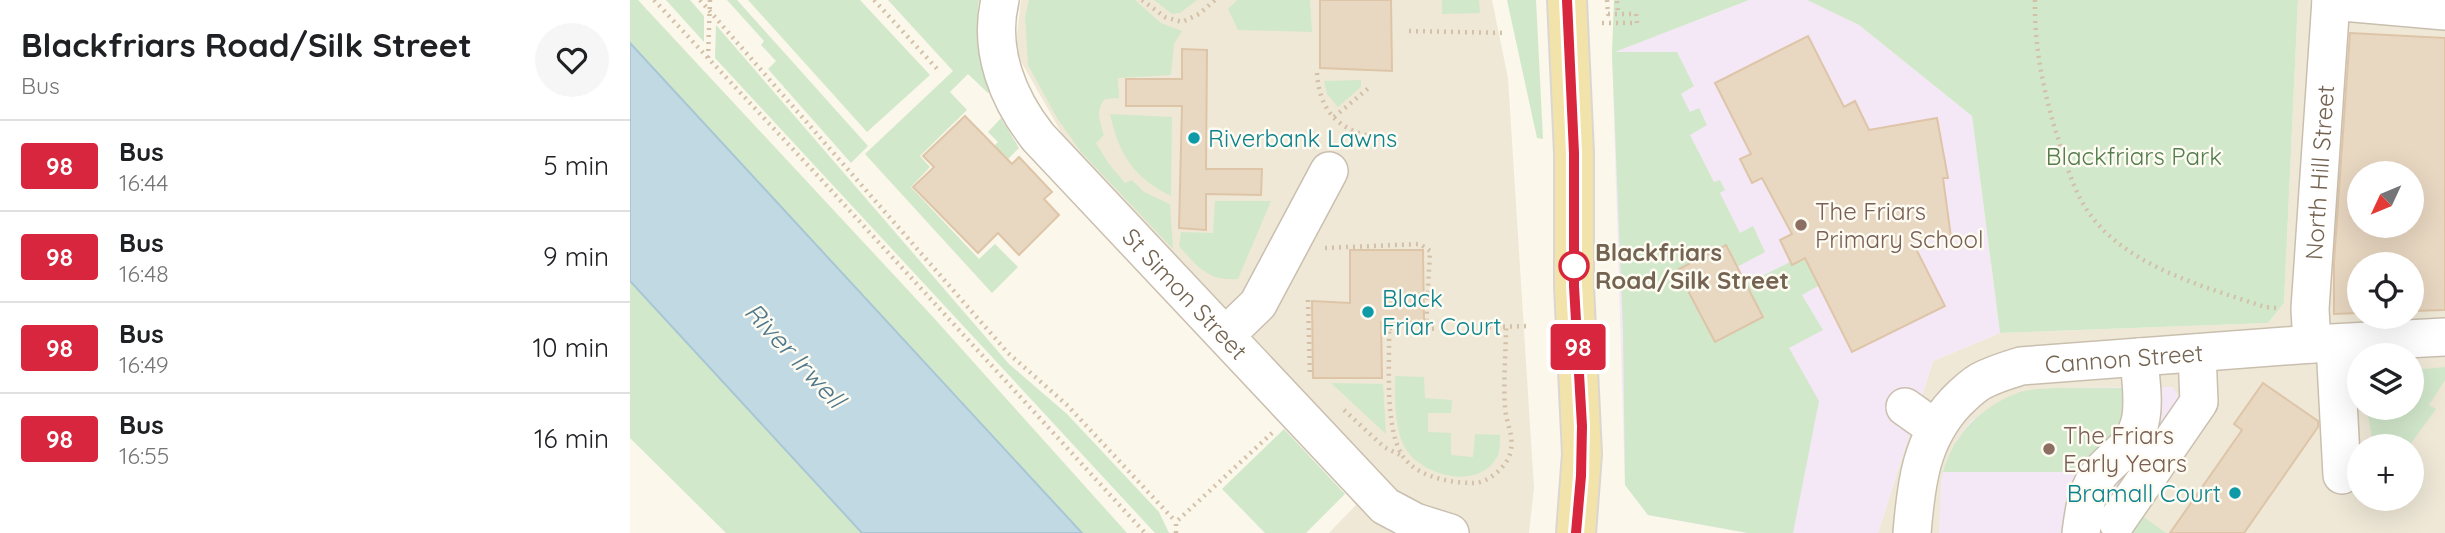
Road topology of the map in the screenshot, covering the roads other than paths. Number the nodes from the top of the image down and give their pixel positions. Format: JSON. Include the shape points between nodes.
{"nodes":[{"id":1,"x":999,"y":0,"type":"edge"},
{"id":2,"x":1567,"y":0,"type":"edge"},
{"id":3,"x":2331,"y":1,"type":"edge"},
{"id":4,"x":2445,"y":11,"type":"edge"},
{"id":5,"x":1329,"y":171,"type":"dead end"},
{"id":6,"x":2319,"y":332,"type":"junction"},
{"id":7,"x":1226,"y":335,"type":"junction"},
{"id":8,"x":2445,"y":337,"type":"edge"},
{"id":9,"x":2197,"y":353,"type":"junction"},
{"id":10,"x":2139,"y":357,"type":"junction"},
{"id":11,"x":1905,"y":407,"type":"dead end"},
{"id":12,"x":1936,"y":429,"type":"junction"},
{"id":13,"x":2342,"y":475,"type":"dead end"},
{"id":14,"x":2116,"y":521,"type":"dead end"},
{"id":15,"x":1450,"y":533,"type":"edge"},
{"id":16,"x":1576,"y":533,"type":"edge"},
{"id":17,"x":1912,"y":533,"type":"edge"},
{"id":18,"x":2081,"y":533,"type":"edge"}],
"edges":[{"from":1,"to":7,"type":"street","name":"St Simon Street","via":[[998,52],[1011,97],[1022,116]]},
{"from":2,"to":16,"type":"main road","via":[[1582,426]]},
{"from":3,"to":4,"type":"street"},
{"from":3,"to":6,"type":"street","name":"North Hill Street"},
{"from":5,"to":7,"type":"street","via":[[1258,304]]},
{"from":6,"to":8,"type":"street","name":"Cannon Street"},
{"from":6,"to":9,"type":"street","name":"Cannon Street"},
{"from":6,"to":13,"type":"street","name":"North Hill Street"},
{"from":7,"to":15,"type":"street","name":"St Simon Street","via":[[1303,395],[1385,506]]},
{"from":9,"to":10,"type":"street","name":"Cannon Street"},
{"from":9,"to":14,"type":"street","via":[[2199,402]]},
{"from":10,"to":12,"type":"street","name":"Cannon Street","via":[[2021,366],[1997,373],[1961,397]]},
{"from":10,"to":18,"type":"street","via":[[2140,423],[2126,448],[2090,488]]},
{"from":11,"to":12,"type":"street"},
{"from":12,"to":17,"type":"street","name":"Cannon Street","via":[[1923,456]]}]}
